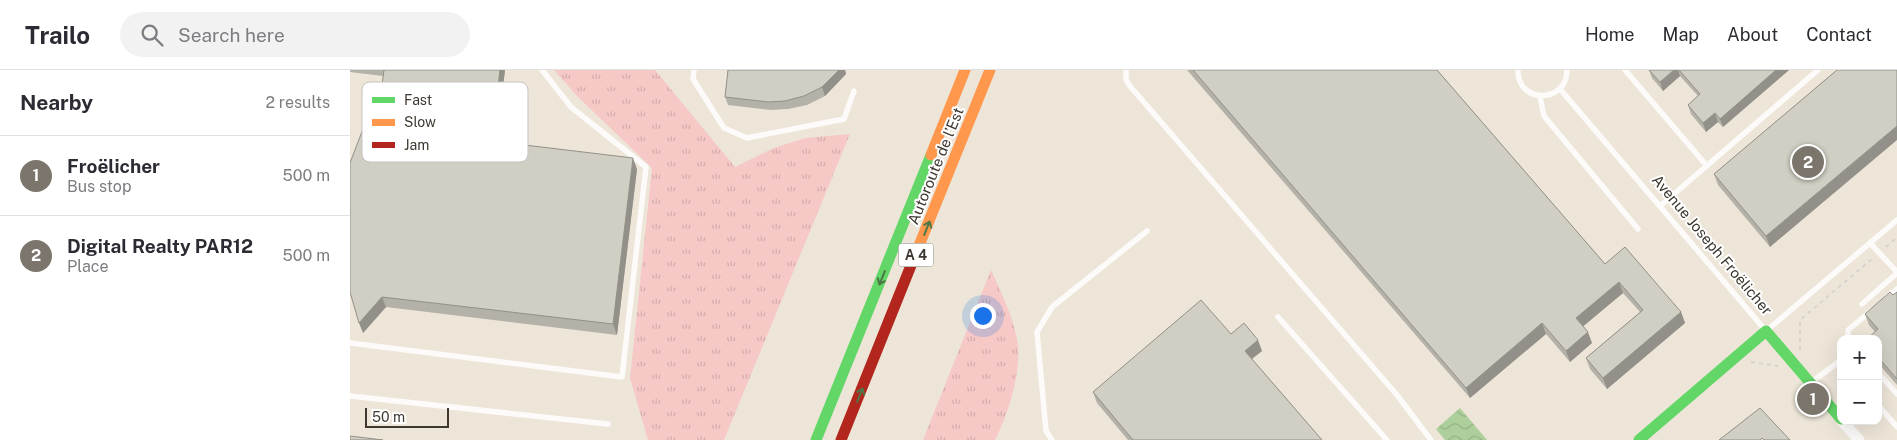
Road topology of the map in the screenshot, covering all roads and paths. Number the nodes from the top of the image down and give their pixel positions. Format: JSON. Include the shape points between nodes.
{"nodes":[{"id":1,"x":542,"y":70,"type":"edge"},
{"id":2,"x":694,"y":70,"type":"edge"},
{"id":3,"x":965,"y":70,"type":"edge"},
{"id":4,"x":990,"y":70,"type":"edge"},
{"id":5,"x":1126,"y":70,"type":"edge"},
{"id":6,"x":1518,"y":70,"type":"edge"},
{"id":7,"x":1567,"y":70,"type":"edge"},
{"id":8,"x":1625,"y":70,"type":"edge"},
{"id":9,"x":1818,"y":70,"type":"edge"},
{"id":10,"x":1560,"y":89,"type":"junction"},
{"id":11,"x":854,"y":91,"type":"dead end"},
{"id":12,"x":1540,"y":97,"type":"junction"},
{"id":13,"x":1707,"y":166,"type":"junction"},
{"id":14,"x":1660,"y":206,"type":"junction"},
{"id":15,"x":1897,"y":220,"type":"edge"},
{"id":16,"x":1638,"y":229,"type":"dead end"},
{"id":17,"x":1147,"y":231,"type":"dead end"},
{"id":18,"x":1897,"y":237,"type":"edge"},
{"id":19,"x":1870,"y":243,"type":"junction"},
{"id":20,"x":1879,"y":252,"type":"junction"},
{"id":21,"x":1897,"y":272,"type":"edge"},
{"id":22,"x":1897,"y":289,"type":"edge"},
{"id":23,"x":1884,"y":300,"type":"edge"},
{"id":24,"x":1862,"y":304,"type":"dead end"},
{"id":25,"x":1877,"y":306,"type":"edge"},
{"id":26,"x":1278,"y":317,"type":"dead end"},
{"id":27,"x":1766,"y":331,"type":"junction"},
{"id":28,"x":1848,"y":335,"type":"edge"},
{"id":29,"x":350,"y":343,"type":"edge"},
{"id":30,"x":1800,"y":352,"type":"dead end"},
{"id":31,"x":1750,"y":362,"type":"dead end"},
{"id":32,"x":1837,"y":363,"type":"edge"},
{"id":33,"x":1783,"y":366,"type":"dead end"},
{"id":34,"x":1882,"y":377,"type":"edge"},
{"id":35,"x":1810,"y":383,"type":"junction"},
{"id":36,"x":1897,"y":394,"type":"edge"},
{"id":37,"x":350,"y":396,"type":"edge"},
{"id":38,"x":1882,"y":410,"type":"edge"},
{"id":39,"x":1837,"y":414,"type":"edge"},
{"id":40,"x":608,"y":424,"type":"dead end"},
{"id":41,"x":1846,"y":425,"type":"edge"},
{"id":42,"x":1897,"y":427,"type":"edge"},
{"id":43,"x":816,"y":440,"type":"edge"},
{"id":44,"x":841,"y":440,"type":"edge"},
{"id":45,"x":1052,"y":440,"type":"edge"},
{"id":46,"x":1387,"y":440,"type":"edge"},
{"id":47,"x":1431,"y":440,"type":"edge"},
{"id":48,"x":1639,"y":440,"type":"edge"},
{"id":49,"x":1859,"y":440,"type":"edge"}],
"edges":[{"from":1,"to":29,"type":"lane","via":[[571,107],[646,167],[622,377]]},
{"from":2,"to":11,"type":"lane","via":[[693,79],[724,128],[747,138],[844,119]]},
{"from":3,"to":43,"type":"main road","name":"Autoroute de l’Est","number":"A 4","one_way":true},
{"from":44,"to":4,"type":"main road","name":"Autoroute de l’Est","number":"A 4","one_way":true},
{"from":5,"to":47,"type":"lane","via":[[1129,85],[1397,395]]},
{"from":6,"to":12,"type":"lane","via":[[1520,84]]},
{"from":7,"to":10,"type":"lane","via":[[1565,83]]},
{"from":8,"to":13,"type":"lane"},
{"from":9,"to":13,"type":"lane"},
{"from":10,"to":12,"type":"lane","via":[[1555,94]]},
{"from":10,"to":14,"type":"lane","name":"Avenue Joseph Froëlicher"},
{"from":12,"to":16,"type":"lane","via":[[1544,116]]},
{"from":13,"to":14,"type":"lane"},
{"from":14,"to":27,"type":"lane","name":"Avenue Joseph Froëlicher"},
{"from":15,"to":19,"type":"lane"},
{"from":17,"to":45,"type":"lane","via":[[1052,307],[1037,332],[1046,431]]},
{"from":18,"to":20,"type":"path"},
{"from":19,"to":20,"type":"lane"},
{"from":19,"to":27,"type":"lane"},
{"from":20,"to":21,"type":"lane"},
{"from":20,"to":30,"type":"path","via":[[1800,320]]},
{"from":21,"to":24,"type":"lane"},
{"from":22,"to":23,"type":"lane"},
{"from":25,"to":28,"type":"lane","via":[[1848,330]]},
{"from":26,"to":46,"type":"lane"},
{"from":27,"to":35,"type":"main road","name":"Avenue Joseph Froëlicher"},
{"from":27,"to":48,"type":"main road"},
{"from":31,"to":33,"type":"path"},
{"from":32,"to":35,"type":"lane"},
{"from":34,"to":36,"type":"lane"},
{"from":35,"to":39,"type":"main road","name":"Avenue Joseph Froëlicher"},
{"from":37,"to":40,"type":"lane"},
{"from":38,"to":42,"type":"lane"},
{"from":41,"to":49,"type":"street","name":"Avenue Joseph Froëlicher"}]}
